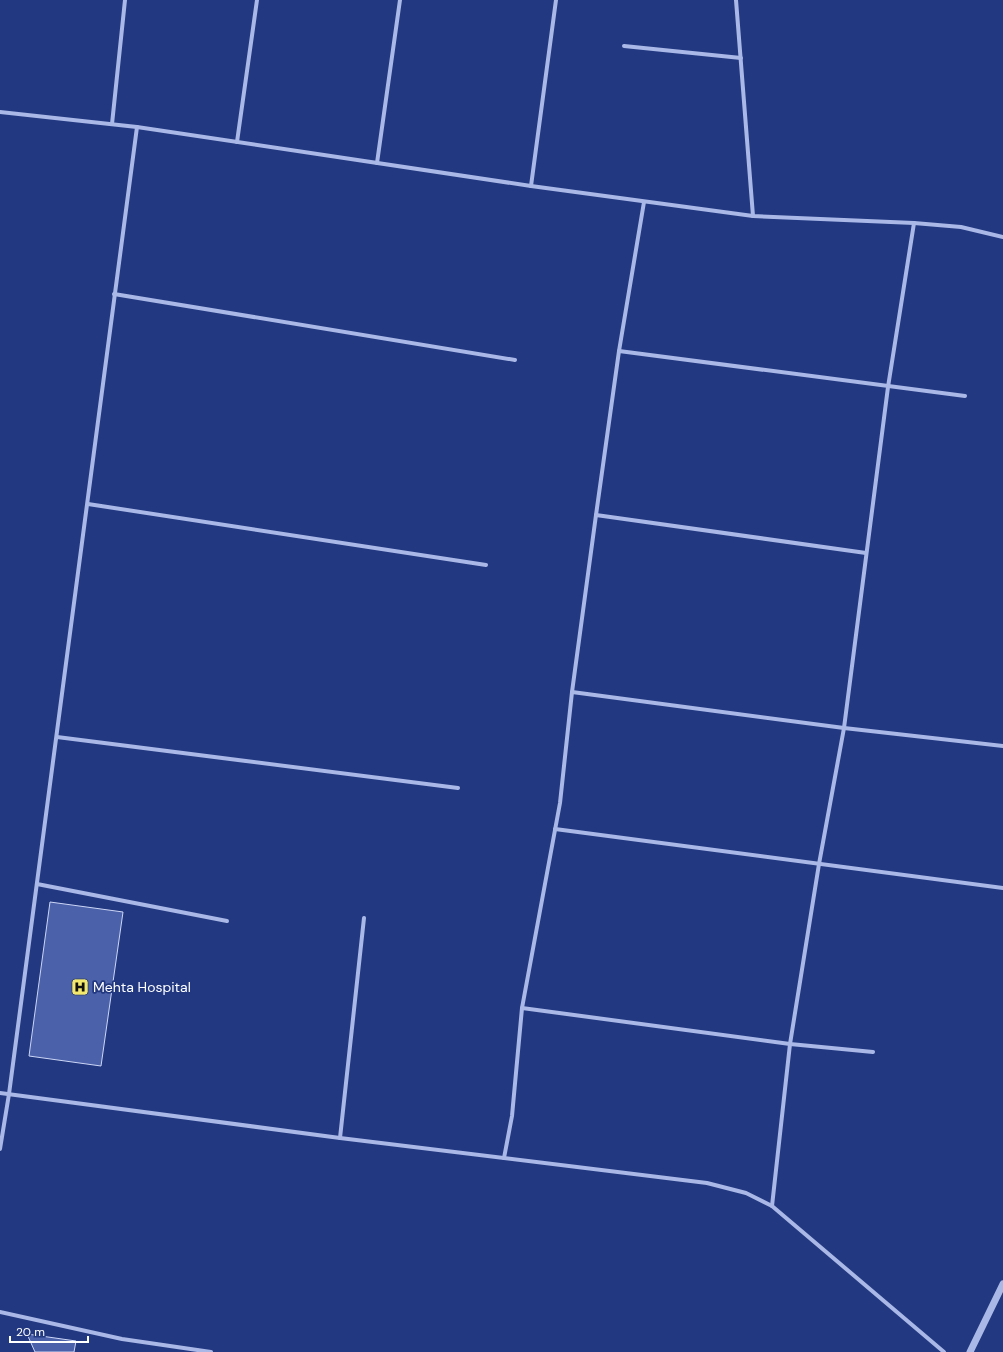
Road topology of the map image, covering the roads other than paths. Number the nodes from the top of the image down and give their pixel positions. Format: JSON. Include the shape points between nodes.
{"nodes":[{"id":1,"x":125,"y":0,"type":"edge"},
{"id":2,"x":256,"y":0,"type":"edge"},
{"id":3,"x":400,"y":0,"type":"edge"},
{"id":4,"x":556,"y":0,"type":"edge"},
{"id":5,"x":736,"y":0,"type":"edge"},
{"id":6,"x":624,"y":46,"type":"dead end"},
{"id":7,"x":741,"y":58,"type":"junction"},
{"id":8,"x":0,"y":112,"type":"edge"},
{"id":9,"x":112,"y":124,"type":"junction"},
{"id":10,"x":136,"y":127,"type":"junction"},
{"id":11,"x":237,"y":142,"type":"junction"},
{"id":12,"x":377,"y":163,"type":"junction"},
{"id":13,"x":531,"y":186,"type":"junction"},
{"id":14,"x":644,"y":202,"type":"junction"},
{"id":15,"x":753,"y":216,"type":"junction"},
{"id":16,"x":914,"y":223,"type":"junction"},
{"id":17,"x":1003,"y":238,"type":"edge"},
{"id":18,"x":114,"y":294,"type":"junction"},
{"id":19,"x":619,"y":351,"type":"junction"},
{"id":20,"x":515,"y":360,"type":"dead end"},
{"id":21,"x":888,"y":387,"type":"junction"},
{"id":22,"x":965,"y":396,"type":"dead end"},
{"id":23,"x":88,"y":504,"type":"junction"},
{"id":24,"x":596,"y":515,"type":"junction"},
{"id":25,"x":866,"y":553,"type":"junction"},
{"id":26,"x":486,"y":565,"type":"dead end"},
{"id":27,"x":572,"y":692,"type":"junction"},
{"id":28,"x":844,"y":728,"type":"junction"},
{"id":29,"x":57,"y":737,"type":"junction"},
{"id":30,"x":1003,"y":746,"type":"edge"},
{"id":31,"x":458,"y":788,"type":"dead end"},
{"id":32,"x":555,"y":829,"type":"junction"},
{"id":33,"x":820,"y":864,"type":"junction"},
{"id":34,"x":37,"y":884,"type":"junction"},
{"id":35,"x":1003,"y":888,"type":"edge"},
{"id":36,"x":364,"y":918,"type":"dead end"},
{"id":37,"x":227,"y":921,"type":"dead end"},
{"id":38,"x":522,"y":1008,"type":"junction"},
{"id":39,"x":790,"y":1044,"type":"junction"},
{"id":40,"x":873,"y":1052,"type":"dead end"},
{"id":41,"x":0,"y":1093,"type":"edge"},
{"id":42,"x":9,"y":1094,"type":"junction"},
{"id":43,"x":340,"y":1138,"type":"junction"},
{"id":44,"x":0,"y":1149,"type":"edge"},
{"id":45,"x":504,"y":1158,"type":"junction"},
{"id":46,"x":772,"y":1206,"type":"junction"},
{"id":47,"x":1003,"y":1284,"type":"edge"},
{"id":48,"x":0,"y":1312,"type":"edge"},
{"id":49,"x":211,"y":1352,"type":"edge"},
{"id":50,"x":944,"y":1352,"type":"edge"},
{"id":51,"x":970,"y":1352,"type":"edge"}],
"edges":[{"from":1,"to":9,"type":"street"},
{"from":2,"to":11,"type":"street"},
{"from":3,"to":12,"type":"street"},
{"from":4,"to":13,"type":"street"},
{"from":5,"to":7,"type":"street"},
{"from":6,"to":7,"type":"street"},
{"from":7,"to":15,"type":"street"},
{"from":8,"to":9,"type":"street"},
{"from":9,"to":10,"type":"street"},
{"from":10,"to":11,"type":"street"},
{"from":10,"to":18,"type":"street"},
{"from":11,"to":12,"type":"street"},
{"from":12,"to":13,"type":"street"},
{"from":13,"to":14,"type":"street"},
{"from":14,"to":15,"type":"street"},
{"from":14,"to":19,"type":"street"},
{"from":15,"to":16,"type":"street"},
{"from":16,"to":17,"type":"street","via":[[962,227]]},
{"from":16,"to":21,"type":"street"},
{"from":18,"to":20,"type":"street"},
{"from":18,"to":23,"type":"street"},
{"from":19,"to":21,"type":"street"},
{"from":19,"to":24,"type":"street"},
{"from":21,"to":22,"type":"street"},
{"from":21,"to":25,"type":"street"},
{"from":23,"to":26,"type":"street"},
{"from":23,"to":29,"type":"street"},
{"from":24,"to":25,"type":"street"},
{"from":24,"to":27,"type":"street"},
{"from":25,"to":28,"type":"street"},
{"from":27,"to":28,"type":"street"},
{"from":27,"to":32,"type":"street"},
{"from":28,"to":30,"type":"street"},
{"from":28,"to":33,"type":"street"},
{"from":29,"to":31,"type":"street"},
{"from":29,"to":34,"type":"street"},
{"from":32,"to":33,"type":"street"},
{"from":32,"to":38,"type":"street"},
{"from":33,"to":35,"type":"street"},
{"from":33,"to":39,"type":"street"},
{"from":34,"to":37,"type":"street"},
{"from":34,"to":42,"type":"street"},
{"from":36,"to":43,"type":"street"},
{"from":38,"to":39,"type":"street"},
{"from":38,"to":45,"type":"street","via":[[512,1116]]},
{"from":39,"to":40,"type":"street"},
{"from":39,"to":46,"type":"street"},
{"from":41,"to":42,"type":"street"},
{"from":42,"to":43,"type":"street"},
{"from":42,"to":44,"type":"street"},
{"from":43,"to":45,"type":"street"},
{"from":45,"to":46,"type":"street","via":[[707,1183],[746,1193]]},
{"from":46,"to":50,"type":"street"},
{"from":47,"to":51,"type":"street"},
{"from":48,"to":49,"type":"street","via":[[122,1339]]}]}
